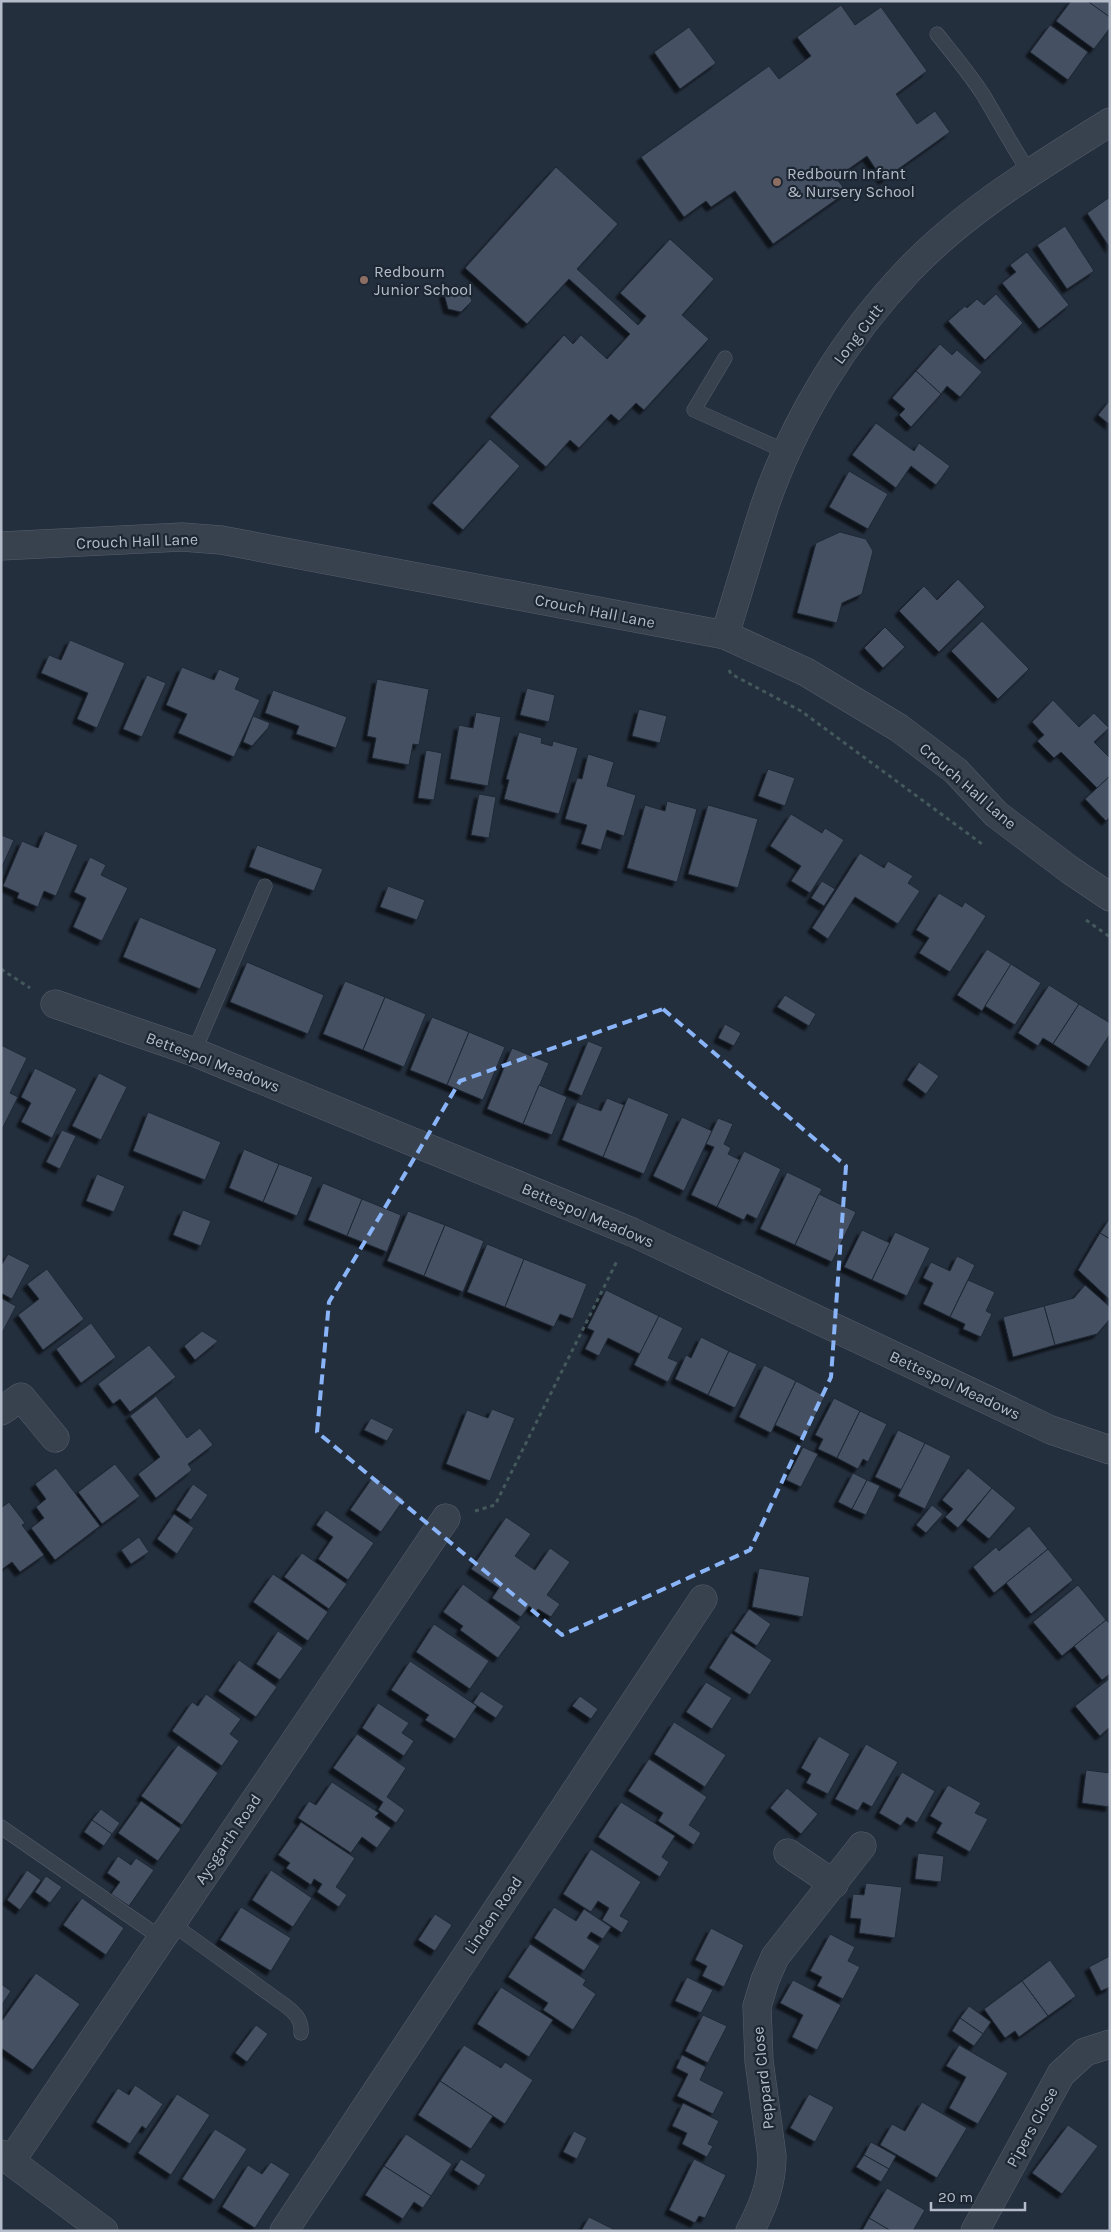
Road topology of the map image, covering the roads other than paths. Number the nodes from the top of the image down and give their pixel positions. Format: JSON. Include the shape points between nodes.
{"nodes":[{"id":1,"x":937,"y":34,"type":"dead end"},
{"id":2,"x":1110,"y":122,"type":"edge"},
{"id":3,"x":1029,"y":172,"type":"junction"},
{"id":4,"x":726,"y":358,"type":"dead end"},
{"id":5,"x":787,"y":452,"type":"junction"},
{"id":6,"x":1,"y":546,"type":"edge"},
{"id":7,"x":717,"y":634,"type":"junction"},
{"id":8,"x":265,"y":886,"type":"dead end"},
{"id":9,"x":1110,"y":897,"type":"edge"},
{"id":10,"x":55,"y":1004,"type":"dead end"},
{"id":11,"x":194,"y":1052,"type":"junction"},
{"id":12,"x":1,"y":1412,"type":"edge"},
{"id":13,"x":55,"y":1438,"type":"dead end"},
{"id":14,"x":1110,"y":1450,"type":"edge"},
{"id":15,"x":446,"y":1518,"type":"road end"},
{"id":16,"x":703,"y":1599,"type":"dead end"},
{"id":17,"x":1,"y":1827,"type":"edge"},
{"id":18,"x":862,"y":1846,"type":"dead end"},
{"id":19,"x":788,"y":1853,"type":"dead end"},
{"id":20,"x":834,"y":1884,"type":"junction"},
{"id":21,"x":166,"y":1931,"type":"junction"},
{"id":22,"x":301,"y":2033,"type":"dead end"},
{"id":23,"x":1110,"y":2044,"type":"edge"},
{"id":24,"x":6,"y":2158,"type":"edge"},
{"id":25,"x":104,"y":2231,"type":"edge"},
{"id":26,"x":284,"y":2231,"type":"edge"},
{"id":27,"x":750,"y":2231,"type":"edge"},
{"id":28,"x":975,"y":2231,"type":"edge"}],
"edges":[{"from":1,"to":3,"type":"lane","via":[[983,95]]},
{"from":2,"to":3,"type":"street","name":"Long Cutt"},
{"from":3,"to":5,"type":"street","name":"Long Cutt","via":[[958,226],[909,269],[867,319],[827,375]]},
{"from":4,"to":5,"type":"lane","via":[[694,410]]},
{"from":5,"to":7,"type":"street","name":"Long Cutt"},
{"from":6,"to":7,"type":"street","name":"Crouch Hall Lane","via":[[182,537],[221,540]]},
{"from":7,"to":9,"type":"street","name":"Crouch Hall Lane","via":[[806,672],[899,728],[956,772],[996,814]]},
{"from":8,"to":11,"type":"lane"},
{"from":10,"to":11,"type":"street","name":"Bettespol Meadows"},
{"from":11,"to":14,"type":"street","name":"Bettespol Meadows","via":[[632,1232],[1051,1430]]},
{"from":12,"to":13,"type":"street","via":[[21,1397]]},
{"from":15,"to":21,"type":"street","name":"Aysgarth Road"},
{"from":16,"to":26,"type":"street","name":"Linden Road"},
{"from":17,"to":21,"type":"lane"},
{"from":18,"to":20,"type":"street","name":"Peppard Close"},
{"from":19,"to":20,"type":"street"},
{"from":20,"to":27,"type":"street","name":"Peppard Close","via":[[776,1957],[757,2006],[759,2061],[772,2171],[770,2187]]},
{"from":21,"to":22,"type":"lane","via":[[286,2006],[302,2024]]},
{"from":21,"to":24,"type":"street","name":"Aysgarth Road"},
{"from":23,"to":28,"type":"street","name":"Pipers Close","via":[[1085,2052],[1061,2074]]},
{"from":24,"to":25,"type":"street"}]}
